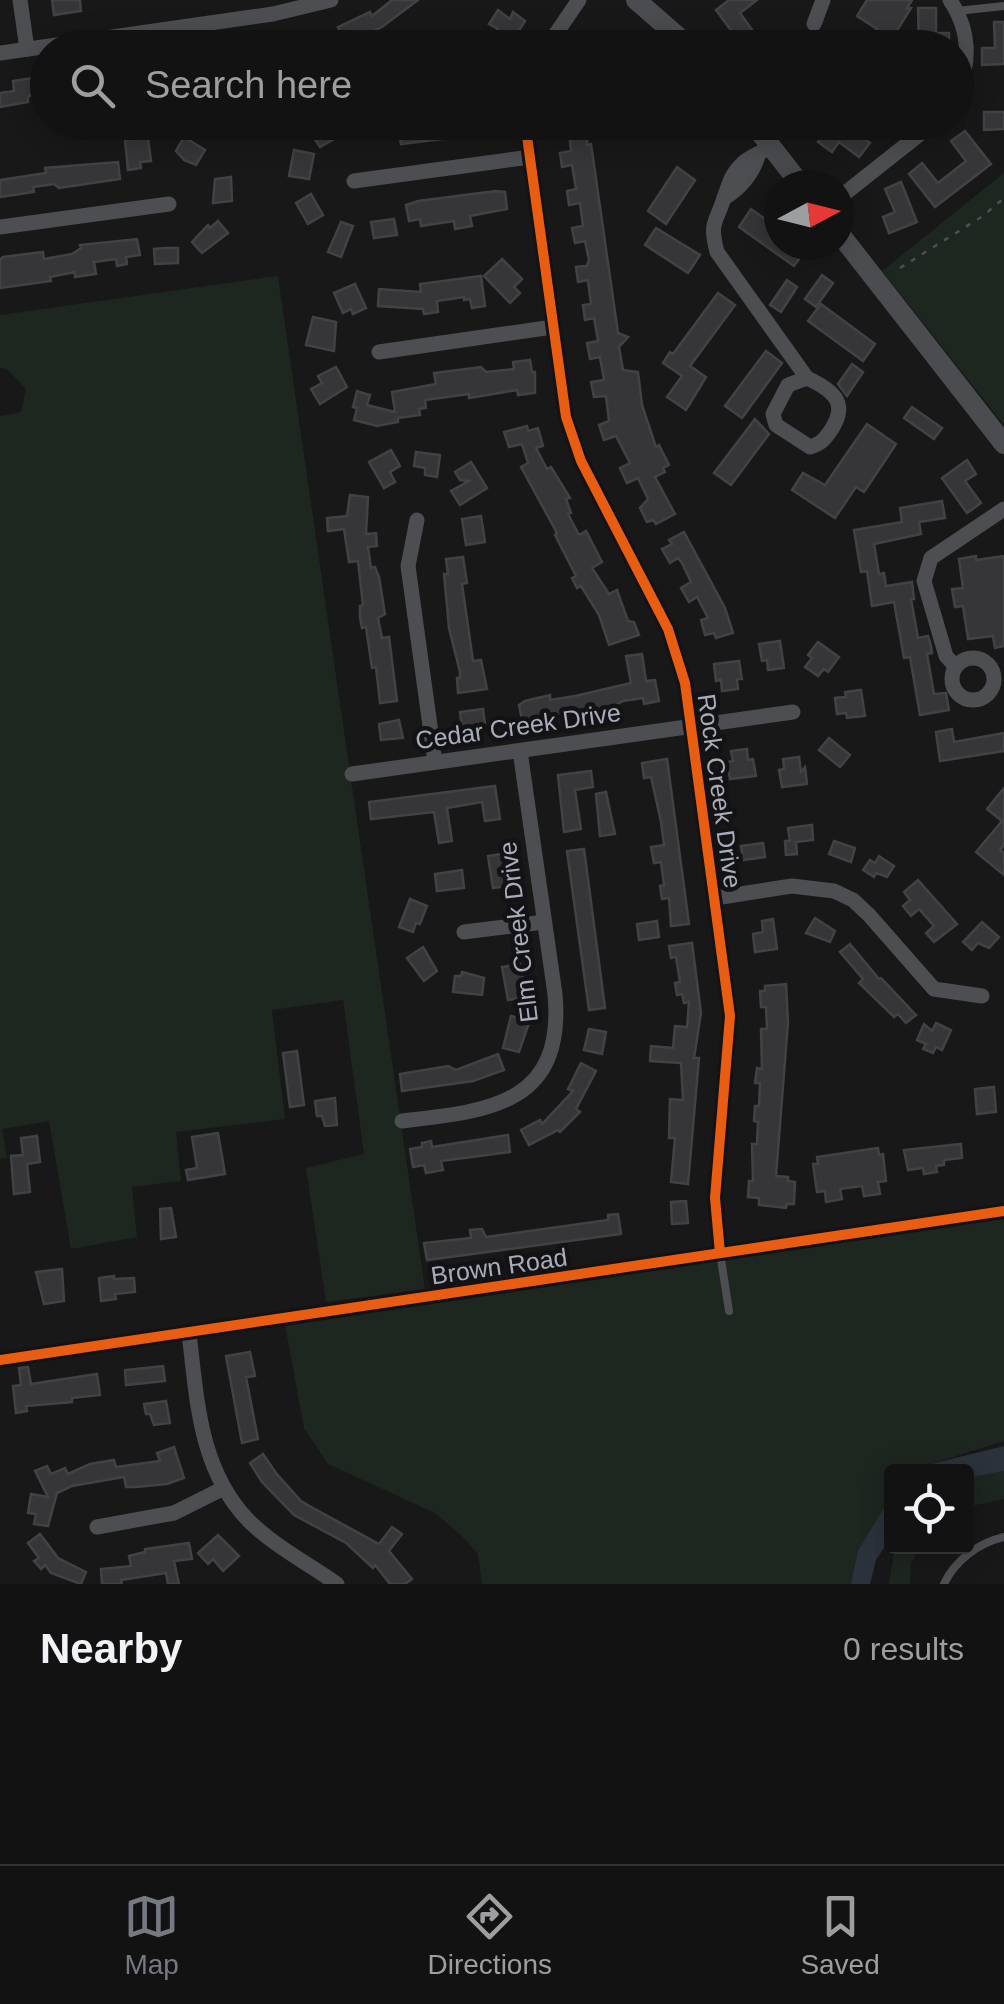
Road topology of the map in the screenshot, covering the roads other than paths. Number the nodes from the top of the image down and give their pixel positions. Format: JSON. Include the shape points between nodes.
{"nodes":[{"id":1,"x":20,"y":0,"type":"edge"},
{"id":2,"x":331,"y":0,"type":"edge"},
{"id":3,"x":579,"y":0,"type":"edge"},
{"id":4,"x":636,"y":0,"type":"edge"},
{"id":5,"x":822,"y":0,"type":"edge"},
{"id":6,"x":954,"y":5,"type":"edge"},
{"id":7,"x":1004,"y":6,"type":"edge"},
{"id":8,"x":814,"y":24,"type":"dead end"},
{"id":9,"x":161,"y":30,"type":"edge"},
{"id":10,"x":558,"y":30,"type":"edge"},
{"id":11,"x":670,"y":30,"type":"edge"},
{"id":12,"x":964,"y":30,"type":"edge"},
{"id":13,"x":27,"y":49,"type":"junction"},
{"id":14,"x":30,"y":49,"type":"edge"},
{"id":15,"x":0,"y":53,"type":"edge"},
{"id":16,"x":528,"y":140,"type":"edge"},
{"id":17,"x":759,"y":140,"type":"edge"},
{"id":18,"x":912,"y":140,"type":"edge"},
{"id":19,"x":764,"y":151,"type":"junction"},
{"id":20,"x":530,"y":157,"type":"junction"},
{"id":21,"x":785,"y":170,"type":"edge"},
{"id":22,"x":354,"y":181,"type":"dead end"},
{"id":23,"x":854,"y":186,"type":"edge"},
{"id":24,"x":169,"y":204,"type":"dead end"},
{"id":25,"x":0,"y":226,"type":"edge"},
{"id":26,"x":854,"y":252,"type":"edge"},
{"id":27,"x":554,"y":327,"type":"junction"},
{"id":28,"x":379,"y":352,"type":"dead end"},
{"id":29,"x":807,"y":378,"type":"junction"},
{"id":30,"x":1004,"y":444,"type":"edge"},
{"id":31,"x":1002,"y":514,"type":"edge"},
{"id":32,"x":417,"y":520,"type":"dead end"},
{"id":33,"x":956,"y":666,"type":"dead end"},
{"id":34,"x":793,"y":712,"type":"dead end"},
{"id":35,"x":690,"y":728,"type":"junction"},
{"id":36,"x":520,"y":751,"type":"junction"},
{"id":37,"x":435,"y":762,"type":"junction"},
{"id":38,"x":352,"y":774,"type":"dead end"},
{"id":39,"x":714,"y":898,"type":"junction"},
{"id":40,"x":544,"y":922,"type":"junction"},
{"id":41,"x":464,"y":932,"type":"dead end"},
{"id":42,"x":982,"y":996,"type":"dead end"},
{"id":43,"x":402,"y":1121,"type":"dead end"},
{"id":44,"x":1004,"y":1211,"type":"edge"},
{"id":45,"x":720,"y":1253,"type":"junction"},
{"id":46,"x":729,"y":1311,"type":"dead end"},
{"id":47,"x":188,"y":1333,"type":"junction"},
{"id":48,"x":0,"y":1360,"type":"edge"},
{"id":49,"x":224,"y":1488,"type":"junction"},
{"id":50,"x":97,"y":1527,"type":"dead end"},
{"id":51,"x":1004,"y":1537,"type":"edge"},
{"id":52,"x":338,"y":1584,"type":"edge"},
{"id":53,"x":944,"y":1584,"type":"edge"}],
"edges":[{"from":1,"to":13,"type":"street"},
{"from":2,"to":9,"type":"street"},
{"from":3,"to":10,"type":"street"},
{"from":4,"to":11,"type":"main road"},
{"from":5,"to":8,"type":"street"},
{"from":6,"to":7,"type":"lane"},
{"from":6,"to":12,"type":"street"},
{"from":13,"to":14,"type":"street"},
{"from":13,"to":15,"type":"street"},
{"from":16,"to":20,"type":"street","name":"Rock Creek Drive"},
{"from":17,"to":19,"type":"main road"},
{"from":18,"to":23,"type":"street"},
{"from":19,"to":21,"type":"main road"},
{"from":19,"to":29,"type":"street","via":[[746,160],[725,185],[713,222],[717,252]]},
{"from":20,"to":22,"type":"street"},
{"from":20,"to":27,"type":"street","name":"Rock Creek Drive"},
{"from":24,"to":25,"type":"street"},
{"from":26,"to":30,"type":"main road"},
{"from":27,"to":28,"type":"street"},
{"from":27,"to":35,"type":"street","name":"Rock Creek Drive","via":[[566,417],[581,461],[668,629],[685,682]]},
{"from":29,"to":29,"type":"street","via":[[840,406],[820,444],[810,447],[776,425],[773,414],[788,385]]},
{"from":31,"to":33,"type":"street","via":[[930,558],[925,569],[946,656]]},
{"from":32,"to":37,"type":"street","via":[[408,566]]},
{"from":34,"to":35,"type":"street","name":"Cedar Creek Drive"},
{"from":35,"to":36,"type":"street","name":"Cedar Creek Drive"},
{"from":35,"to":39,"type":"street","name":"Rock Creek Drive"},
{"from":36,"to":37,"type":"street","name":"Cedar Creek Drive"},
{"from":36,"to":40,"type":"street","name":"Elm Creek Drive"},
{"from":37,"to":38,"type":"street","name":"Cedar Creek Drive"},
{"from":39,"to":42,"type":"street","via":[[792,886],[834,891],[869,915],[934,988]]},
{"from":39,"to":45,"type":"street","name":"Rock Creek Drive","via":[[730,1016],[716,1198]]},
{"from":40,"to":41,"type":"street"},
{"from":40,"to":43,"type":"street","name":"Elm Creek Drive","via":[[557,1020],[554,1046],[541,1069],[504,1104]]},
{"from":44,"to":45,"type":"street","name":"Brown Road"},
{"from":45,"to":46,"type":"lane"},
{"from":45,"to":47,"type":"street","name":"Brown Road"},
{"from":47,"to":48,"type":"street","name":"Brown Road"},
{"from":47,"to":49,"type":"street","via":[[206,1452]]},
{"from":49,"to":50,"type":"street","via":[[174,1512]]},
{"from":49,"to":52,"type":"street","via":[[249,1521]]},
{"from":51,"to":53,"type":"lane","via":[[976,1548]]}]}
